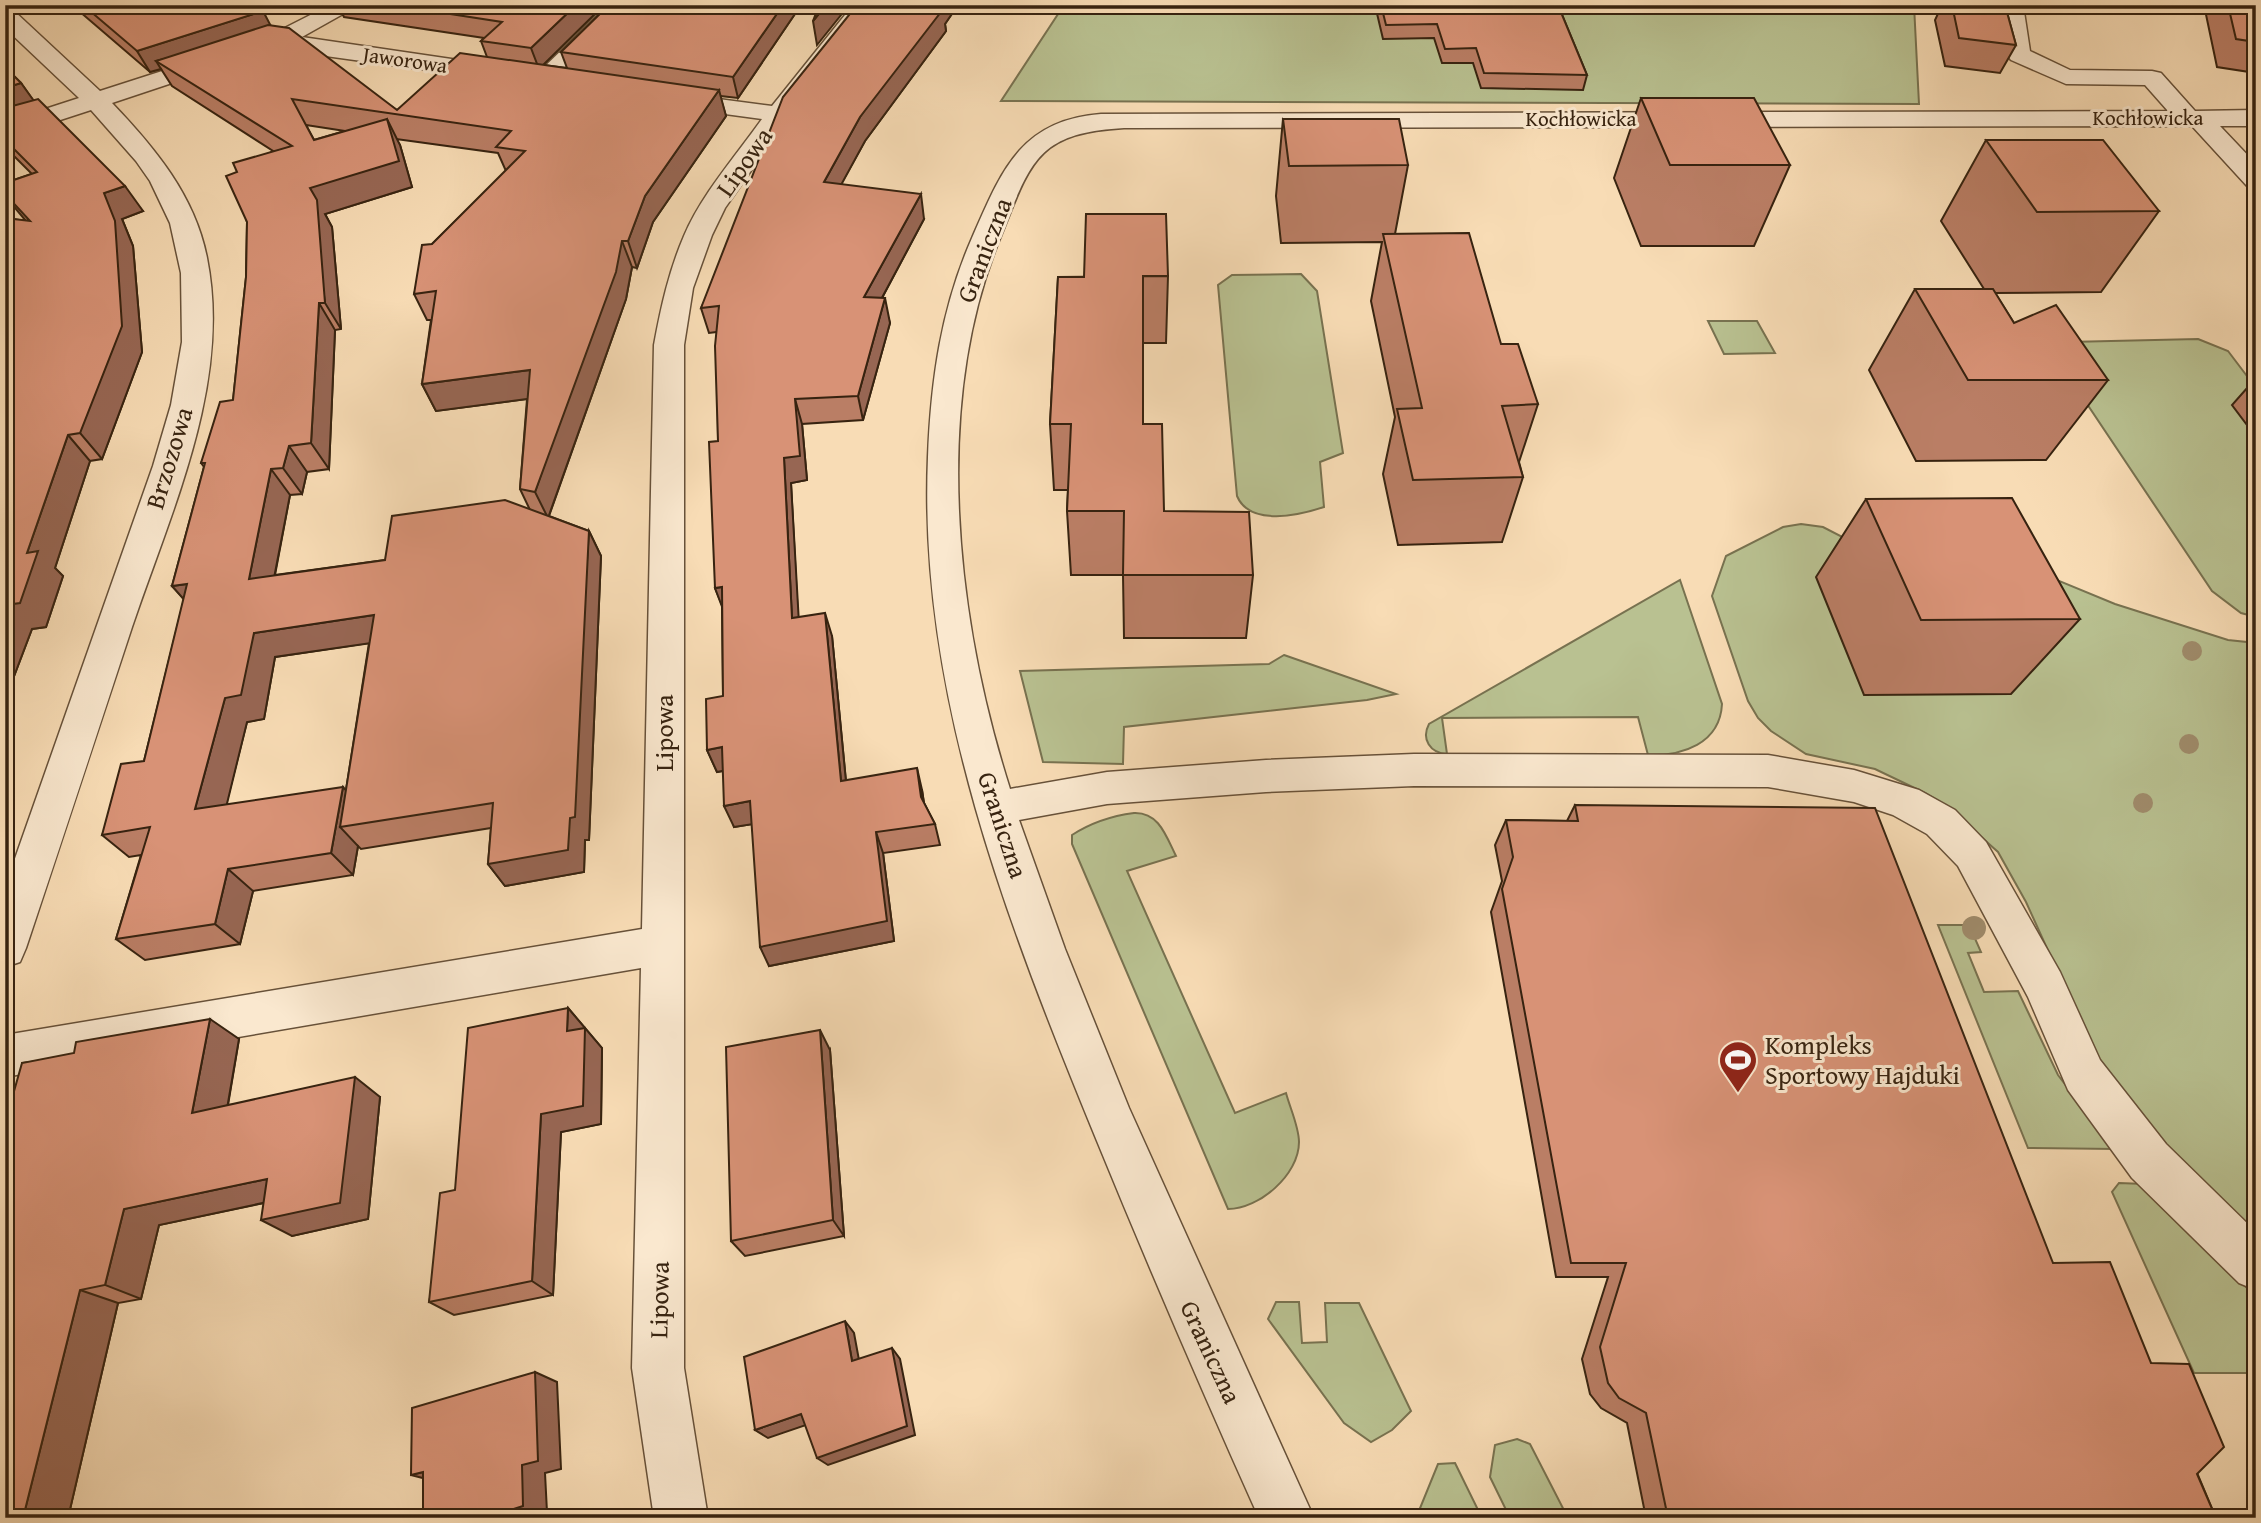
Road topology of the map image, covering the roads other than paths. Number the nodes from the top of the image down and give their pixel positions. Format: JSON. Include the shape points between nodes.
{"nodes":[{"id":1,"x":348,"y":5,"type":"edge"},
{"id":2,"x":621,"y":5,"type":"edge"},
{"id":3,"x":865,"y":5,"type":"edge"},
{"id":4,"x":2012,"y":5,"type":"edge"},
{"id":5,"x":5,"y":15,"type":"edge"},
{"id":6,"x":280,"y":41,"type":"junction"},
{"id":7,"x":545,"y":80,"type":"junction"},
{"id":8,"x":571,"y":84,"type":"edge"},
{"id":9,"x":650,"y":96,"type":"edge"},
{"id":10,"x":92,"y":100,"type":"junction"},
{"id":11,"x":778,"y":114,"type":"junction"},
{"id":12,"x":2194,"y":118,"type":"junction"},
{"id":13,"x":2256,"y":118,"type":"edge"},
{"id":14,"x":1074,"y":124,"type":"joint"},
{"id":15,"x":5,"y":130,"type":"edge"},
{"id":16,"x":2256,"y":180,"type":"edge"},
{"id":17,"x":995,"y":809,"type":"junction"},
{"id":18,"x":663,"y":944,"type":"junction"},
{"id":19,"x":5,"y":948,"type":"edge"},
{"id":20,"x":5,"y":1056,"type":"edge"},
{"id":21,"x":2256,"y":1266,"type":"edge"},
{"id":22,"x":681,"y":1518,"type":"edge"},
{"id":23,"x":1287,"y":1518,"type":"edge"}],
"edges":[{"from":1,"to":6,"type":"street"},
{"from":2,"to":7,"type":"street"},
{"from":3,"to":11,"type":"street","name":"Lipowa"},
{"from":4,"to":12,"type":"street","via":[[2019,55],[2066,77],[2152,78]]},
{"from":5,"to":10,"type":"street","name":"Brzozowa"},
{"from":6,"to":7,"type":"street","name":"Jaworowa"},
{"from":6,"to":10,"type":"street"},
{"from":7,"to":8,"type":"street","name":"Jaworowa"},
{"from":9,"to":11,"type":"street"},
{"from":10,"to":15,"type":"street"},
{"from":10,"to":19,"type":"street","name":"Brzozowa","via":[[149,158],[178,209],[191,248],[197,344],[178,435]]},
{"from":11,"to":18,"type":"street","name":"Lipowa","via":[[698,235],[674,310],[669,345]]},
{"from":12,"to":13,"type":"street","name":"Kochłowicka"},
{"from":12,"to":14,"type":"street","name":"Kochłowicka","via":[[1124,120]]},
{"from":12,"to":16,"type":"street"},
{"from":14,"to":17,"type":"street","name":"Graniczna","via":[[1033,146],[1016,171],[973,265],[951,349],[940,506],[962,679]]},
{"from":17,"to":21,"type":"street","via":[[1107,788],[1414,770],[1768,771],[1854,786],[1905,802],[1941,822],[1972,854],[2045,986],[2084,1075],[2149,1161]]},
{"from":17,"to":23,"type":"street","name":"Graniczna","via":[[1082,1049],[1177,1277]]},
{"from":18,"to":20,"type":"street"},
{"from":18,"to":22,"type":"street","name":"Lipowa","via":[[658,1368]]}]}
